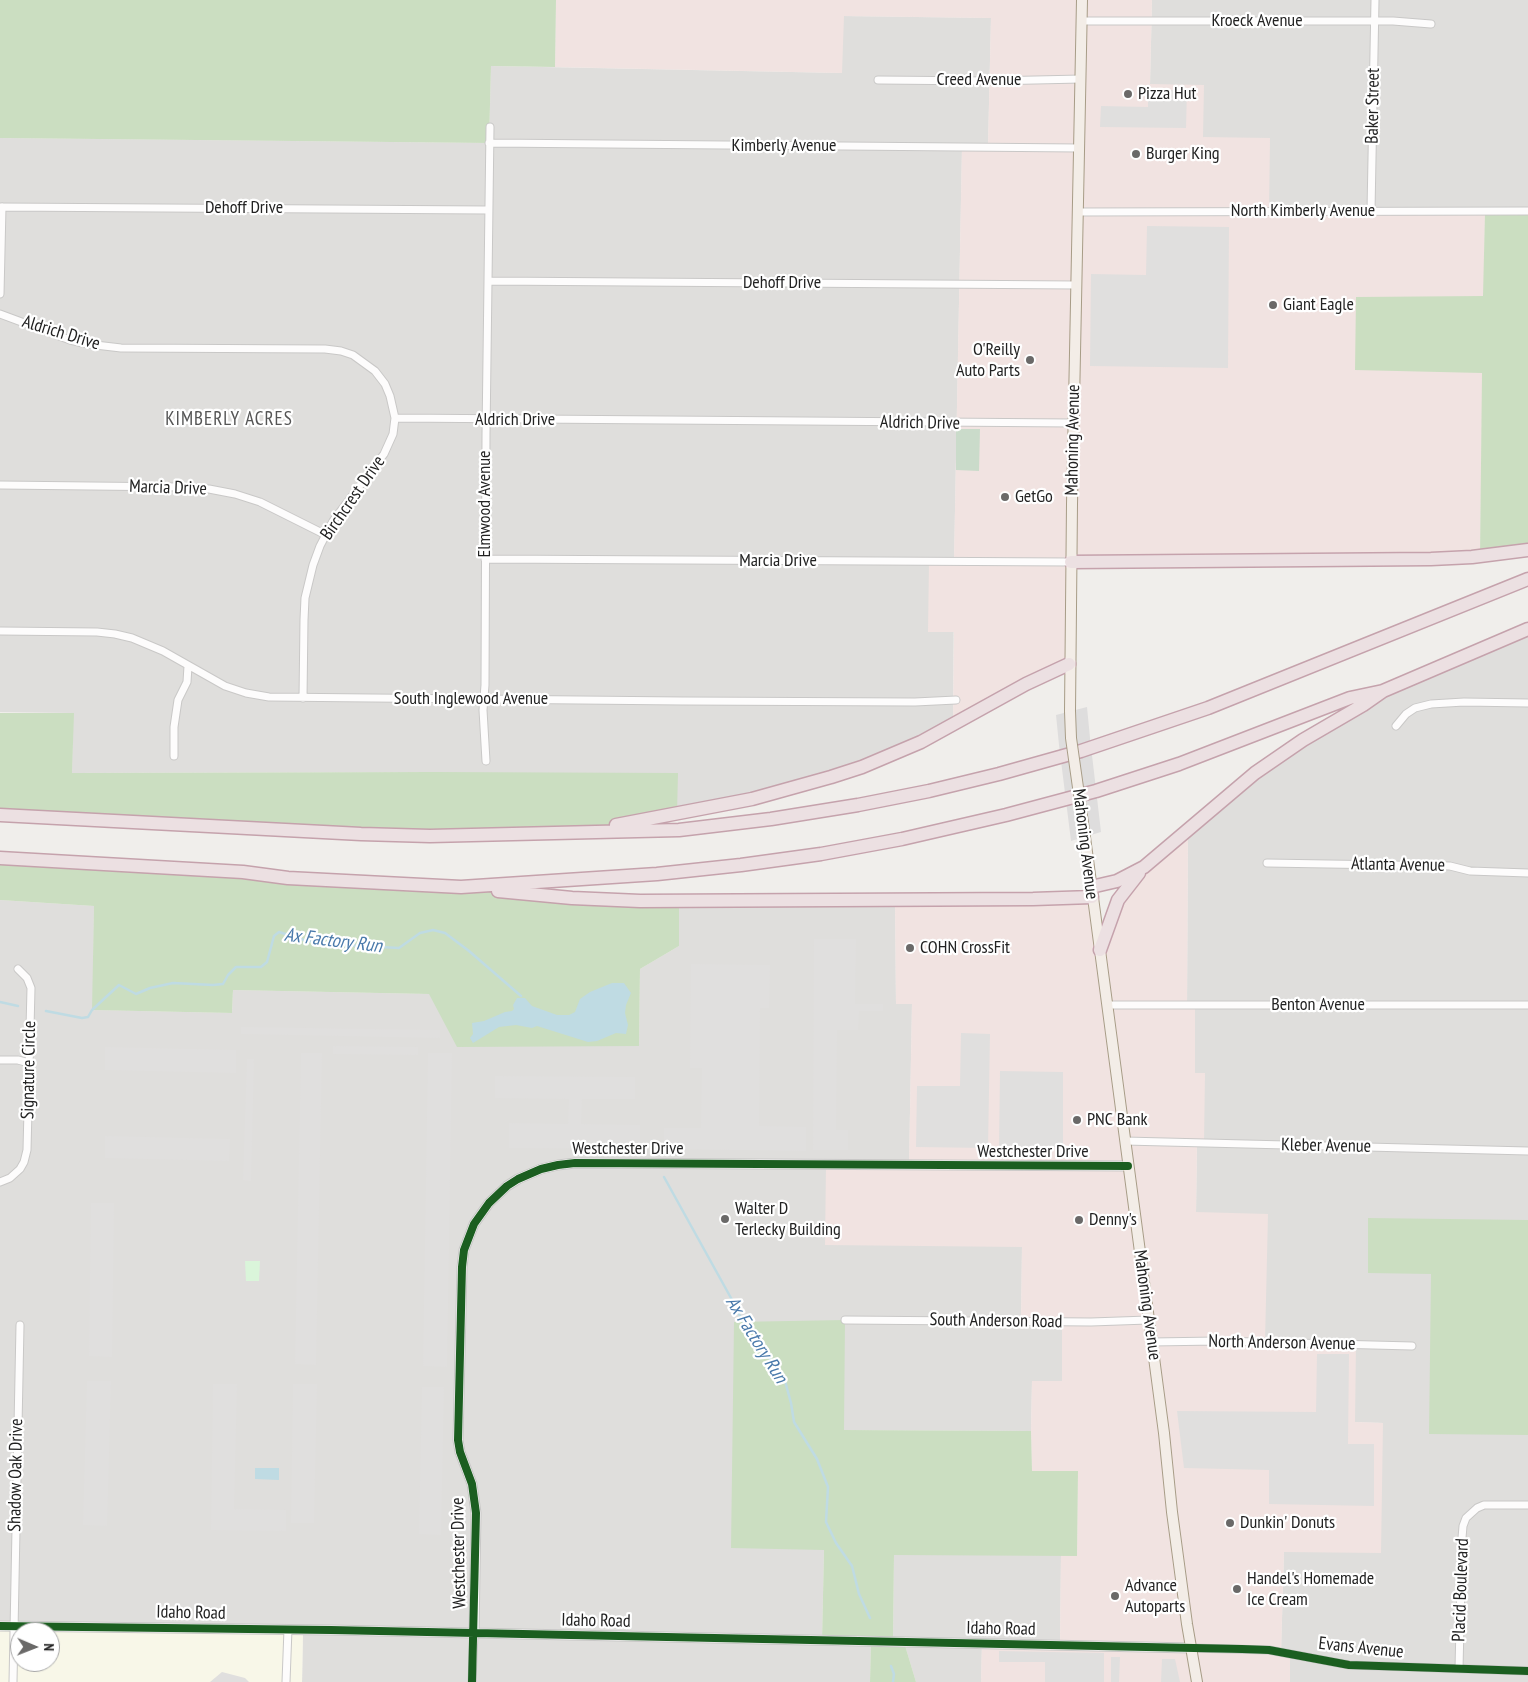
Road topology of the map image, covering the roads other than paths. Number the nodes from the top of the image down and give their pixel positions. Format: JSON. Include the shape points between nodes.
{"nodes":[{"id":1,"x":1082,"y":0,"type":"edge"},
{"id":2,"x":1375,"y":0,"type":"edge"},
{"id":3,"x":1082,"y":21,"type":"junction"},
{"id":4,"x":1375,"y":21,"type":"junction"},
{"id":5,"x":1431,"y":24,"type":"dead end"},
{"id":6,"x":1081,"y":79,"type":"junction"},
{"id":7,"x":878,"y":80,"type":"dead end"},
{"id":8,"x":490,"y":127,"type":"dead end"},
{"id":9,"x":489,"y":143,"type":"junction"},
{"id":10,"x":1079,"y":148,"type":"junction"},
{"id":11,"x":1,"y":207,"type":"edge"},
{"id":12,"x":488,"y":210,"type":"junction"},
{"id":13,"x":1371,"y":211,"type":"junction"},
{"id":14,"x":1528,"y":211,"type":"edge"},
{"id":15,"x":1078,"y":212,"type":"junction"},
{"id":16,"x":488,"y":281,"type":"junction"},
{"id":17,"x":1076,"y":285,"type":"junction"},
{"id":18,"x":0,"y":294,"type":"edge"},
{"id":19,"x":0,"y":314,"type":"edge"},
{"id":20,"x":395,"y":418,"type":"junction"},
{"id":21,"x":486,"y":420,"type":"junction"},
{"id":22,"x":1073,"y":423,"type":"junction"},
{"id":23,"x":0,"y":485,"type":"edge"},
{"id":24,"x":326,"y":535,"type":"junction"},
{"id":25,"x":1528,"y":550,"type":"edge"},
{"id":26,"x":485,"y":559,"type":"junction"},
{"id":27,"x":1071,"y":562,"type":"junction"},
{"id":28,"x":1528,"y":579,"type":"edge"},
{"id":29,"x":1528,"y":629,"type":"edge"},
{"id":30,"x":0,"y":631,"type":"edge"},
{"id":31,"x":1069,"y":664,"type":"junction"},
{"id":32,"x":188,"y":666,"type":"junction"},
{"id":33,"x":1383,"y":691,"type":"junction"},
{"id":34,"x":303,"y":698,"type":"junction"},
{"id":35,"x":484,"y":699,"type":"junction"},
{"id":36,"x":956,"y":700,"type":"dead end"},
{"id":37,"x":1528,"y":704,"type":"edge"},
{"id":38,"x":1396,"y":726,"type":"dead end"},
{"id":39,"x":174,"y":756,"type":"dead end"},
{"id":40,"x":486,"y":762,"type":"dead end"},
{"id":41,"x":0,"y":815,"type":"edge"},
{"id":42,"x":581,"y":832,"type":"junction"},
{"id":43,"x":0,"y":858,"type":"edge"},
{"id":44,"x":1267,"y":863,"type":"dead end"},
{"id":45,"x":1144,"y":868,"type":"junction"},
{"id":46,"x":1528,"y":872,"type":"edge"},
{"id":47,"x":460,"y":887,"type":"junction"},
{"id":48,"x":1091,"y":892,"type":"junction"},
{"id":49,"x":1100,"y":950,"type":"junction"},
{"id":50,"x":18,"y":969,"type":"dead end"},
{"id":51,"x":1528,"y":1004,"type":"edge"},
{"id":52,"x":1107,"y":1005,"type":"junction"},
{"id":53,"x":0,"y":1060,"type":"edge"},
{"id":54,"x":30,"y":1063,"type":"junction"},
{"id":55,"x":1125,"y":1141,"type":"junction"},
{"id":56,"x":1528,"y":1151,"type":"edge"},
{"id":57,"x":1128,"y":1166,"type":"junction"},
{"id":58,"x":0,"y":1182,"type":"edge"},
{"id":59,"x":844,"y":1320,"type":"dead end"},
{"id":60,"x":1148,"y":1320,"type":"junction"},
{"id":61,"x":20,"y":1325,"type":"dead end"},
{"id":62,"x":1152,"y":1342,"type":"junction"},
{"id":63,"x":1412,"y":1346,"type":"dead end"},
{"id":64,"x":1528,"y":1505,"type":"edge"},
{"id":65,"x":13,"y":1622,"type":"edge"},
{"id":66,"x":60,"y":1627,"type":"edge"},
{"id":67,"x":288,"y":1630,"type":"junction"},
{"id":68,"x":474,"y":1633,"type":"junction"},
{"id":69,"x":1191,"y":1648,"type":"junction"},
{"id":70,"x":1459,"y":1670,"type":"junction"},
{"id":71,"x":1528,"y":1671,"type":"edge"},
{"id":72,"x":286,"y":1682,"type":"edge"},
{"id":73,"x":472,"y":1682,"type":"edge"},
{"id":74,"x":1197,"y":1682,"type":"edge"}],
"edges":[{"from":1,"to":3,"type":"main road","name":"Mahoning Avenue"},
{"from":2,"to":4,"type":"street","name":"Baker Street"},
{"from":3,"to":4,"type":"street","name":"Kroeck Avenue"},
{"from":3,"to":6,"type":"main road","name":"Mahoning Avenue"},
{"from":4,"to":5,"type":"street","name":"Kroeck Avenue"},
{"from":4,"to":13,"type":"street","name":"Baker Street"},
{"from":6,"to":7,"type":"street","name":"Creed Avenue"},
{"from":6,"to":10,"type":"main road","name":"Mahoning Avenue"},
{"from":8,"to":9,"type":"street","name":"Elmwood Avenue"},
{"from":9,"to":10,"type":"street","name":"Kimberly Avenue"},
{"from":9,"to":12,"type":"street","name":"Elmwood Avenue"},
{"from":10,"to":15,"type":"main road","name":"Mahoning Avenue"},
{"from":11,"to":12,"type":"street","name":"Dehoff Drive"},
{"from":11,"to":18,"type":"street"},
{"from":12,"to":16,"type":"street","name":"Elmwood Avenue"},
{"from":13,"to":14,"type":"street","name":"North Kimberly Avenue"},
{"from":13,"to":15,"type":"street","name":"North Kimberly Avenue"},
{"from":15,"to":17,"type":"main road","name":"Mahoning Avenue"},
{"from":16,"to":17,"type":"street","name":"Dehoff Drive"},
{"from":16,"to":21,"type":"street","name":"Elmwood Avenue"},
{"from":17,"to":22,"type":"main road","name":"Mahoning Avenue"},
{"from":19,"to":20,"type":"street","name":"Aldrich Drive","via":[[70,340],[104,346],[341,351],[359,358],[375,371],[385,384]]},
{"from":20,"to":21,"type":"street","name":"Aldrich Drive"},
{"from":20,"to":24,"type":"street","name":"Birchcrest Drive","via":[[393,434],[384,454],[339,512]]},
{"from":21,"to":22,"type":"street","name":"Aldrich Drive"},
{"from":21,"to":26,"type":"street","name":"Elmwood Avenue"},
{"from":22,"to":27,"type":"main road","name":"Mahoning Avenue"},
{"from":23,"to":24,"type":"street","name":"Marcia Drive","via":[[209,489],[260,502]]},
{"from":24,"to":34,"type":"street","name":"Birchcrest Drive","via":[[313,565],[305,598]]},
{"from":25,"to":27,"type":"highway","via":[[1431,559]]},
{"from":26,"to":27,"type":"street","name":"Marcia Drive"},
{"from":26,"to":35,"type":"street","name":"Elmwood Avenue"},
{"from":27,"to":31,"type":"main road","name":"Mahoning Avenue"},
{"from":28,"to":42,"type":"highway","via":[[1208,708],[1008,772],[885,800],[771,819],[679,830]]},
{"from":29,"to":33,"type":"highway"},
{"from":30,"to":32,"type":"street","name":"South Inglewood Avenue","via":[[115,634],[147,644]]},
{"from":31,"to":42,"type":"highway","via":[[921,742],[862,767],[752,799]]},
{"from":31,"to":48,"type":"main road","name":"Mahoning Avenue","bridge":true,"via":[[1071,738]]},
{"from":32,"to":34,"type":"street","name":"South Inglewood Avenue","via":[[225,686],[246,693]]},
{"from":32,"to":39,"type":"street","via":[[187,682],[178,700]]},
{"from":33,"to":45,"type":"highway","via":[[1255,773]]},
{"from":33,"to":47,"type":"highway","via":[[1342,701],[1179,764],[1096,791],[902,839],[741,866]]},
{"from":34,"to":35,"type":"street","name":"South Inglewood Avenue"},
{"from":35,"to":36,"type":"street","name":"South Inglewood Avenue"},
{"from":35,"to":40,"type":"street","name":"Elmwood Avenue"},
{"from":37,"to":38,"type":"street","via":[[1431,704],[1415,708]]},
{"from":41,"to":42,"type":"highway","via":[[361,834]]},
{"from":43,"to":47,"type":"highway"},
{"from":44,"to":46,"type":"street","name":"Atlanta Avenue","via":[[1450,866],[1470,871]]},
{"from":45,"to":48,"type":"highway"},
{"from":45,"to":49,"type":"highway","via":[[1118,900]]},
{"from":47,"to":48,"type":"highway","via":[[572,898],[632,900],[1033,899]]},
{"from":48,"to":49,"type":"main road","name":"Mahoning Avenue"},
{"from":49,"to":52,"type":"main road","name":"Mahoning Avenue"},
{"from":50,"to":54,"type":"street","name":"Signature Circle","via":[[31,988]]},
{"from":51,"to":52,"type":"street","name":"Benton Avenue"},
{"from":52,"to":55,"type":"main road","name":"Mahoning Avenue"},
{"from":53,"to":54,"type":"street"},
{"from":54,"to":58,"type":"street","name":"Signature Circle","via":[[24,1162],[16,1173]]},
{"from":55,"to":56,"type":"street","name":"Kleber Avenue"},
{"from":55,"to":57,"type":"main road","name":"Mahoning Avenue"},
{"from":57,"to":60,"type":"main road","name":"Mahoning Avenue"},
{"from":57,"to":68,"type":"street","name":"Westchester Drive","via":[[575,1163],[541,1169],[507,1186],[488,1203],[474,1224],[464,1250],[462,1267],[458,1440],[472,1484],[476,1513]]},
{"from":59,"to":60,"type":"street","name":"South Anderson Road"},
{"from":60,"to":62,"type":"main road","name":"Mahoning Avenue"},
{"from":61,"to":65,"type":"street","name":"Shadow Oak Drive"},
{"from":62,"to":63,"type":"street","name":"North Anderson Avenue"},
{"from":62,"to":69,"type":"main road","name":"Mahoning Avenue"},
{"from":64,"to":70,"type":"street","name":"Placid Boulevard","via":[[1484,1505],[1466,1518],[1462,1538]]},
{"from":66,"to":67,"type":"street","name":"Idaho Road"},
{"from":67,"to":68,"type":"street","name":"Idaho Road"},
{"from":67,"to":72,"type":"street"},
{"from":68,"to":69,"type":"street","name":"Idaho Road"},
{"from":68,"to":73,"type":"street"},
{"from":69,"to":70,"type":"street","name":"Evans Avenue","via":[[1269,1650],[1349,1665]]},
{"from":69,"to":74,"type":"main road","name":"Mahoning Avenue"},
{"from":70,"to":71,"type":"street","name":"Evans Avenue"}]}
